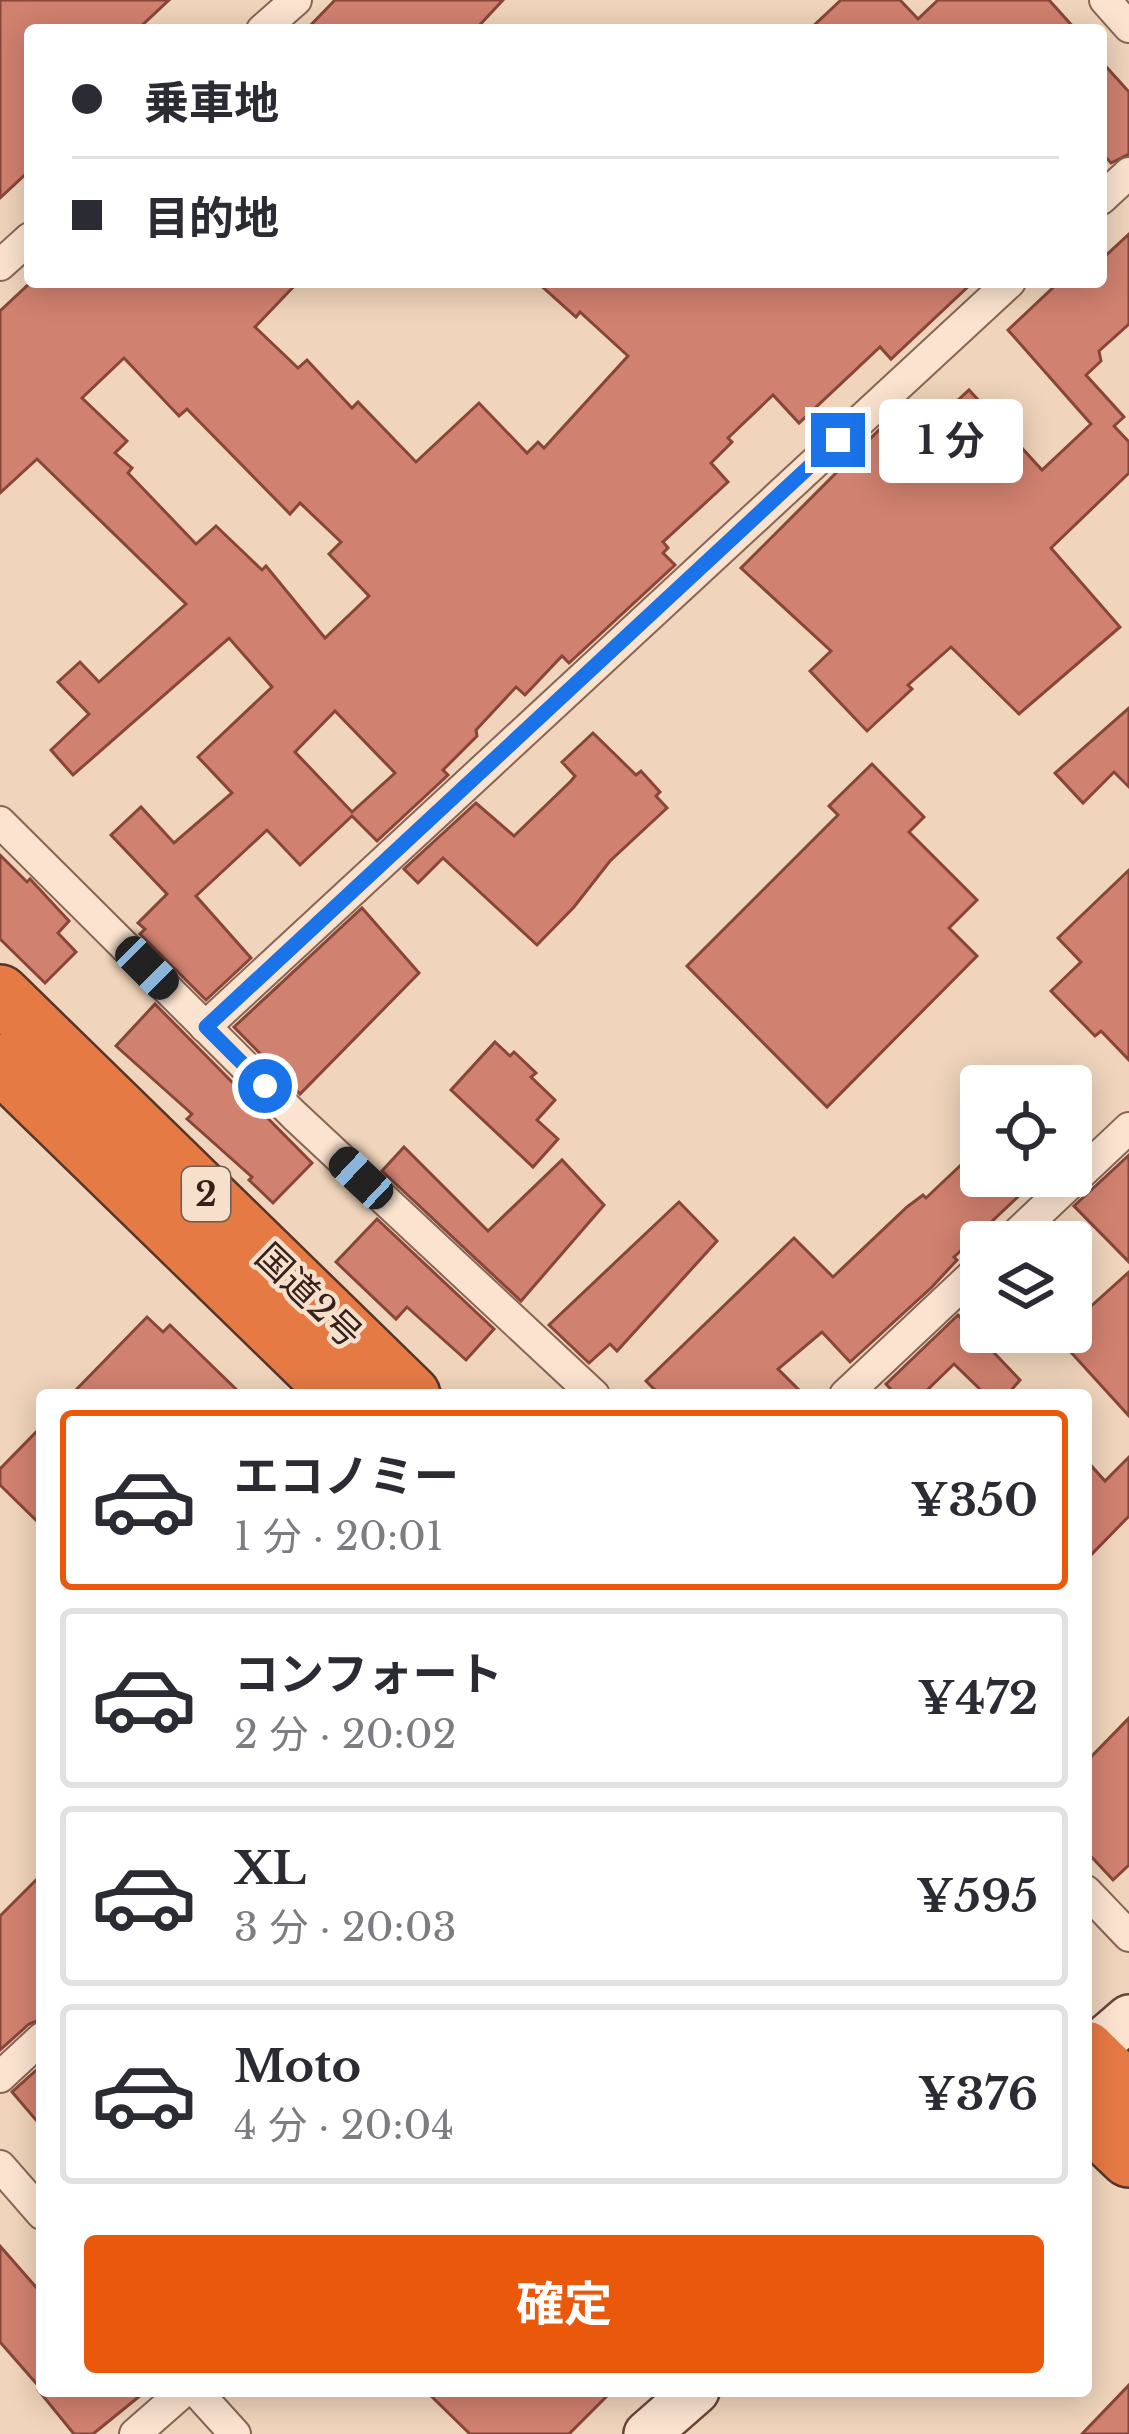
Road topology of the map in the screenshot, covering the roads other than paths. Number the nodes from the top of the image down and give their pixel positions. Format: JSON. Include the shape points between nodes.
{"nodes":[{"id":1,"x":296,"y":0,"type":"edge"},
{"id":2,"x":1105,"y":0,"type":"edge"},
{"id":3,"x":269,"y":24,"type":"edge"},
{"id":4,"x":1129,"y":28,"type":"edge"},
{"id":5,"x":1129,"y":173,"type":"edge"},
{"id":6,"x":1107,"y":193,"type":"edge"},
{"id":7,"x":24,"y":243,"type":"edge"},
{"id":8,"x":0,"y":265,"type":"edge"},
{"id":9,"x":1004,"y":288,"type":"edge"},
{"id":10,"x":0,"y":822,"type":"edge"},
{"id":11,"x":0,"y":994,"type":"edge"},
{"id":12,"x":206,"y":1027,"type":"junction"},
{"id":13,"x":0,"y":1063,"type":"edge"},
{"id":14,"x":1129,"y":1128,"type":"edge"},
{"id":15,"x":1030,"y":1221,"type":"edge"},
{"id":16,"x":960,"y":1287,"type":"edge"},
{"id":17,"x":335,"y":1389,"type":"edge"},
{"id":18,"x":405,"y":1389,"type":"edge"},
{"id":19,"x":588,"y":1389,"type":"edge"},
{"id":20,"x":851,"y":1389,"type":"edge"},
{"id":21,"x":1092,"y":1898,"type":"edge"},
{"id":22,"x":1129,"y":1936,"type":"edge"},
{"id":23,"x":36,"y":2044,"type":"edge"},
{"id":24,"x":0,"y":2078,"type":"edge"},
{"id":25,"x":1092,"y":2123,"type":"edge"},
{"id":26,"x":1129,"y":2158,"type":"edge"},
{"id":27,"x":0,"y":2166,"type":"edge"},
{"id":28,"x":36,"y":2207,"type":"edge"},
{"id":29,"x":177,"y":2397,"type":"edge"},
{"id":30,"x":201,"y":2397,"type":"edge"},
{"id":31,"x":689,"y":2397,"type":"edge"},
{"id":32,"x":135,"y":2434,"type":"edge"},
{"id":33,"x":235,"y":2434,"type":"edge"},
{"id":34,"x":647,"y":2434,"type":"edge"}],
"edges":[{"from":1,"to":3,"type":"street"},
{"from":2,"to":4,"type":"street"},
{"from":5,"to":6,"type":"street"},
{"from":7,"to":8,"type":"street"},
{"from":9,"to":12,"type":"street"},
{"from":10,"to":12,"type":"street"},
{"from":11,"to":18,"type":"highway","name":"国道2号","number":"2"},
{"from":12,"to":19,"type":"street"},
{"from":13,"to":17,"type":"highway","name":"国道2号","number":"2"},
{"from":14,"to":15,"type":"street"},
{"from":16,"to":20,"type":"street"},
{"from":21,"to":22,"type":"street"},
{"from":23,"to":24,"type":"street"},
{"from":25,"to":26,"type":"highway"},
{"from":27,"to":28,"type":"street"},
{"from":29,"to":32,"type":"street"},
{"from":30,"to":33,"type":"street"},
{"from":31,"to":34,"type":"street"}]}
